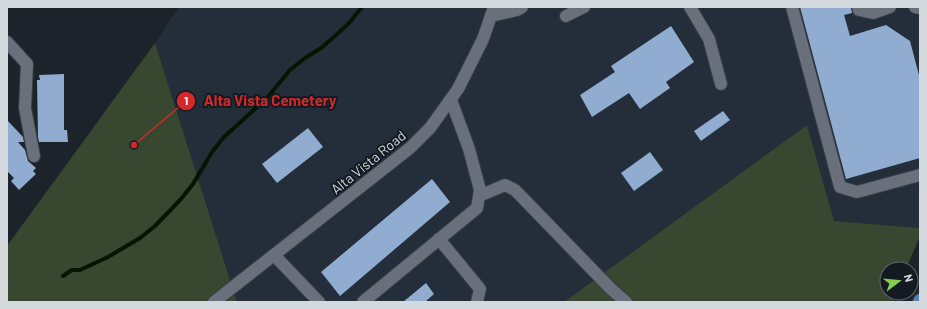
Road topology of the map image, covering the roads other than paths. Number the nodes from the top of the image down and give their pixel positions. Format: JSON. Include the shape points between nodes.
{"nodes":[{"id":1,"x":522,"y":7,"type":"edge"},
{"id":2,"x":584,"y":7,"type":"edge"},
{"id":3,"x":690,"y":7,"type":"edge"},
{"id":4,"x":792,"y":7,"type":"edge"},
{"id":5,"x":858,"y":7,"type":"edge"},
{"id":6,"x":890,"y":7,"type":"edge"},
{"id":7,"x":915,"y":7,"type":"edge"},
{"id":8,"x":920,"y":8,"type":"edge"},
{"id":9,"x":493,"y":12,"type":"edge"},
{"id":10,"x":566,"y":16,"type":"dead end"},
{"id":11,"x":7,"y":42,"type":"edge"},
{"id":12,"x":721,"y":84,"type":"dead end"},
{"id":13,"x":451,"y":100,"type":"junction"},
{"id":14,"x":34,"y":156,"type":"dead end"},
{"id":15,"x":920,"y":175,"type":"edge"},
{"id":16,"x":479,"y":196,"type":"junction"},
{"id":17,"x":439,"y":239,"type":"junction"},
{"id":18,"x":274,"y":255,"type":"junction"},
{"id":19,"x":214,"y":302,"type":"edge"},
{"id":20,"x":319,"y":302,"type":"edge"},
{"id":21,"x":363,"y":302,"type":"edge"},
{"id":22,"x":477,"y":302,"type":"edge"},
{"id":23,"x":626,"y":302,"type":"edge"}],
"edges":[{"from":1,"to":9,"type":"street","via":[[517,10]]},
{"from":2,"to":10,"type":"street"},
{"from":3,"to":12,"type":"street","via":[[709,39]]},
{"from":4,"to":15,"type":"street","via":[[840,187],[857,192]]},
{"from":5,"to":6,"type":"street","via":[[859,10],[873,13]]},
{"from":7,"to":8,"type":"street"},
{"from":9,"to":13,"type":"street","name":"Alta Vista Road","via":[[483,39]]},
{"from":11,"to":14,"type":"street","via":[[27,64],[25,108]]},
{"from":13,"to":16,"type":"street","via":[[469,149],[480,190]]},
{"from":13,"to":18,"type":"street","name":"Alta Vista Road","via":[[430,128],[410,148]]},
{"from":16,"to":17,"type":"street","via":[[477,208]]},
{"from":16,"to":23,"type":"street","via":[[504,185],[515,190]]},
{"from":17,"to":21,"type":"street"},
{"from":17,"to":22,"type":"street","via":[[480,290]]},
{"from":18,"to":19,"type":"street","name":"Alta Vista Road"},
{"from":18,"to":20,"type":"street"}]}
